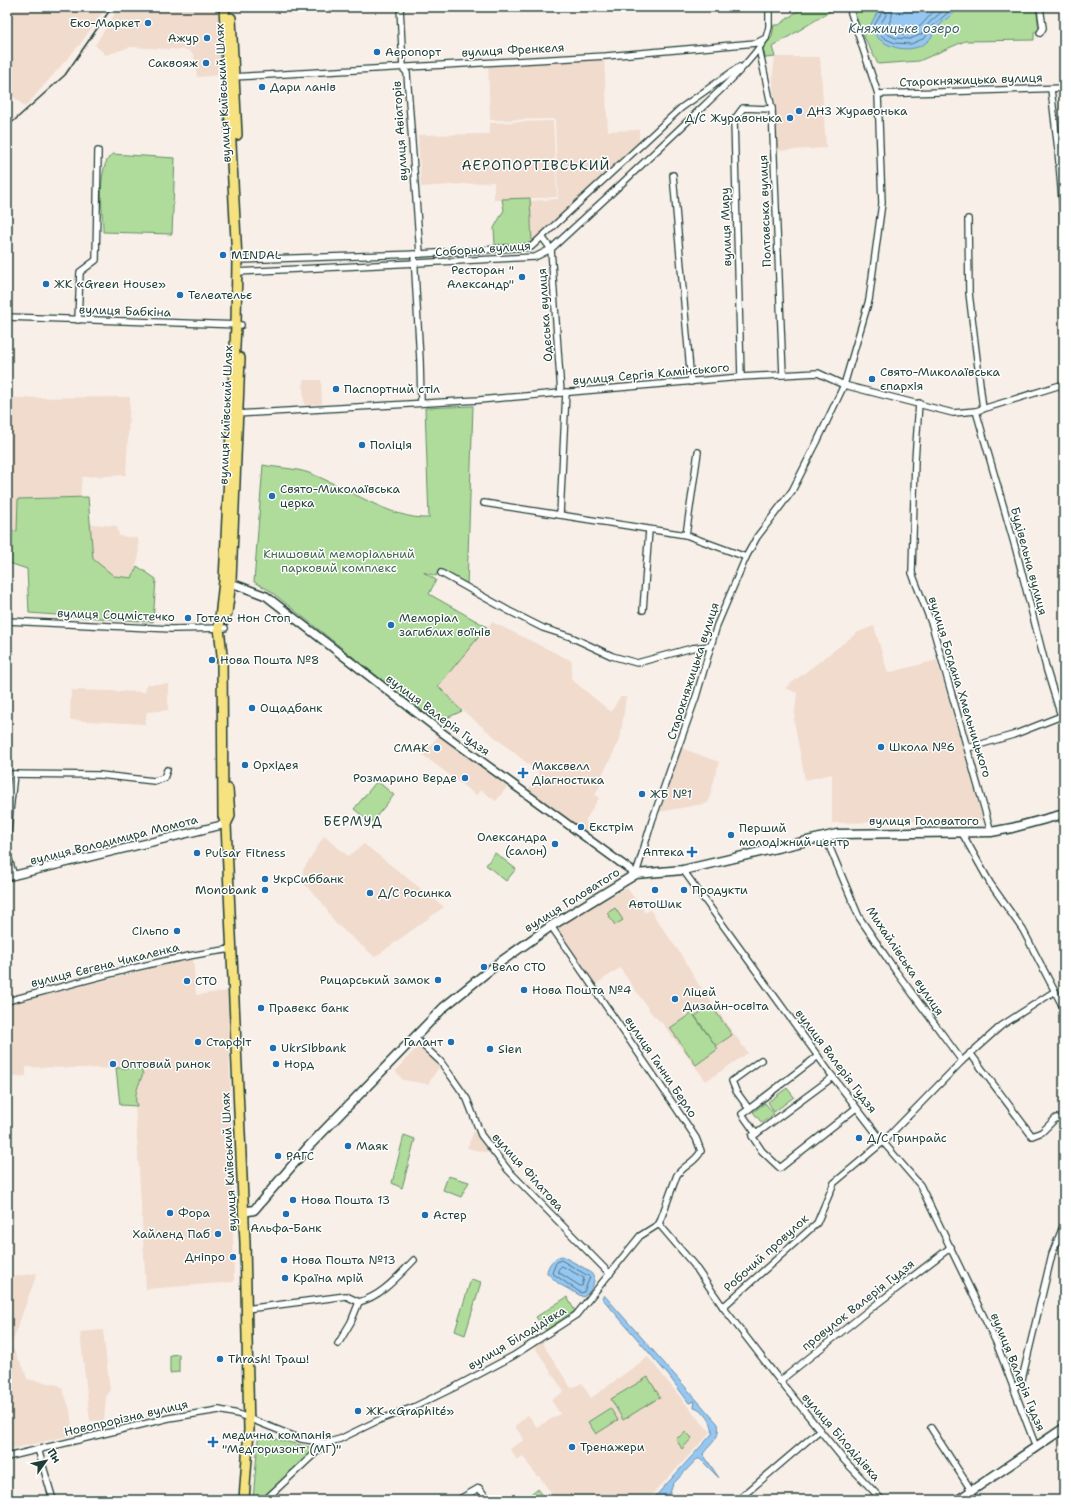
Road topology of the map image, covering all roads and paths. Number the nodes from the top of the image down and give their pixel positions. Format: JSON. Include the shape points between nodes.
{"nodes":[{"id":1,"x":224,"y":7,"type":"edge"},
{"id":2,"x":230,"y":7,"type":"edge"},
{"id":3,"x":400,"y":7,"type":"edge"},
{"id":4,"x":769,"y":7,"type":"edge"},
{"id":5,"x":849,"y":7,"type":"edge"},
{"id":6,"x":1040,"y":7,"type":"edge"},
{"id":7,"x":1040,"y":33,"type":"dead end"},
{"id":8,"x":766,"y":38,"type":"junction"},
{"id":9,"x":759,"y":48,"type":"junction"},
{"id":10,"x":749,"y":60,"type":"junction"},
{"id":11,"x":403,"y":68,"type":"junction"},
{"id":12,"x":231,"y":77,"type":"junction"},
{"id":13,"x":1064,"y":88,"type":"edge"},
{"id":14,"x":1051,"y":89,"type":"junction"},
{"id":15,"x":878,"y":94,"type":"junction"},
{"id":16,"x":772,"y":109,"type":"junction"},
{"id":17,"x":98,"y":151,"type":"dead end"},
{"id":18,"x":673,"y":175,"type":"dead end"},
{"id":19,"x":968,"y":219,"type":"dead end"},
{"id":20,"x":1064,"y":226,"type":"edge"},
{"id":21,"x":542,"y":238,"type":"junction"},
{"id":22,"x":551,"y":249,"type":"junction"},
{"id":23,"x":417,"y":254,"type":"junction"},
{"id":24,"x":240,"y":260,"type":"junction"},
{"id":25,"x":414,"y":264,"type":"junction"},
{"id":26,"x":240,"y":272,"type":"junction"},
{"id":27,"x":7,"y":317,"type":"edge"},
{"id":28,"x":78,"y":320,"type":"junction"},
{"id":29,"x":239,"y":325,"type":"junction"},
{"id":30,"x":783,"y":375,"type":"junction"},
{"id":31,"x":741,"y":377,"type":"junction"},
{"id":32,"x":691,"y":382,"type":"junction"},
{"id":33,"x":1064,"y":384,"type":"edge"},
{"id":34,"x":844,"y":385,"type":"junction"},
{"id":35,"x":564,"y":393,"type":"junction"},
{"id":36,"x":421,"y":403,"type":"junction"},
{"id":37,"x":919,"y":403,"type":"junction"},
{"id":38,"x":983,"y":409,"type":"junction"},
{"id":39,"x":976,"y":411,"type":"junction"},
{"id":40,"x":234,"y":414,"type":"junction"},
{"id":41,"x":698,"y":452,"type":"dead end"},
{"id":42,"x":484,"y":503,"type":"dead end"},
{"id":43,"x":560,"y":515,"type":"junction"},
{"id":44,"x":649,"y":530,"type":"junction"},
{"id":45,"x":686,"y":535,"type":"junction"},
{"id":46,"x":746,"y":557,"type":"junction"},
{"id":47,"x":441,"y":573,"type":"dead end"},
{"id":48,"x":227,"y":581,"type":"junction"},
{"id":49,"x":643,"y":610,"type":"dead end"},
{"id":50,"x":7,"y":621,"type":"edge"},
{"id":51,"x":222,"y":628,"type":"junction"},
{"id":52,"x":711,"y":646,"type":"junction"},
{"id":53,"x":1062,"y":716,"type":"edge"},
{"id":54,"x":968,"y":748,"type":"junction"},
{"id":55,"x":167,"y":770,"type":"dead end"},
{"id":56,"x":7,"y":774,"type":"edge"},
{"id":57,"x":14,"y":774,"type":"junction"},
{"id":58,"x":1064,"y":814,"type":"edge"},
{"id":59,"x":226,"y":824,"type":"junction"},
{"id":60,"x":991,"y":832,"type":"junction"},
{"id":61,"x":962,"y":833,"type":"junction"},
{"id":62,"x":828,"y":836,"type":"junction"},
{"id":63,"x":7,"y":839,"type":"edge"},
{"id":64,"x":7,"y":852,"type":"edge"},
{"id":65,"x":683,"y":870,"type":"junction"},
{"id":66,"x":636,"y":874,"type":"junction"},
{"id":67,"x":10,"y":876,"type":"edge"},
{"id":68,"x":551,"y":926,"type":"junction"},
{"id":69,"x":232,"y":949,"type":"junction"},
{"id":70,"x":1055,"y":991,"type":"junction"},
{"id":71,"x":7,"y":1001,"type":"edge"},
{"id":72,"x":1064,"y":1009,"type":"edge"},
{"id":73,"x":415,"y":1038,"type":"junction"},
{"id":74,"x":970,"y":1053,"type":"junction"},
{"id":75,"x":818,"y":1056,"type":"junction"},
{"id":76,"x":761,"y":1060,"type":"dead end"},
{"id":77,"x":962,"y":1060,"type":"junction"},
{"id":78,"x":833,"y":1077,"type":"junction"},
{"id":79,"x":856,"y":1108,"type":"junction"},
{"id":80,"x":749,"y":1109,"type":"junction"},
{"id":81,"x":1064,"y":1120,"type":"edge"},
{"id":82,"x":756,"y":1134,"type":"junction"},
{"id":83,"x":883,"y":1142,"type":"junction"},
{"id":84,"x":243,"y":1212,"type":"junction"},
{"id":85,"x":659,"y":1224,"type":"junction"},
{"id":86,"x":1064,"y":1224,"type":"edge"},
{"id":87,"x":951,"y":1247,"type":"junction"},
{"id":88,"x":414,"y":1260,"type":"dead end"},
{"id":89,"x":610,"y":1274,"type":"junction"},
{"id":90,"x":359,"y":1302,"type":"junction"},
{"id":91,"x":723,"y":1307,"type":"junction"},
{"id":92,"x":246,"y":1309,"type":"junction"},
{"id":93,"x":338,"y":1344,"type":"dead end"},
{"id":94,"x":780,"y":1381,"type":"junction"},
{"id":95,"x":1014,"y":1389,"type":"junction"},
{"id":96,"x":249,"y":1418,"type":"junction"},
{"id":97,"x":931,"y":1428,"type":"dead end"},
{"id":98,"x":1064,"y":1428,"type":"edge"},
{"id":99,"x":820,"y":1430,"type":"junction"},
{"id":100,"x":326,"y":1443,"type":"junction"},
{"id":101,"x":1036,"y":1447,"type":"junction"},
{"id":102,"x":38,"y":1449,"type":"junction"},
{"id":103,"x":7,"y":1456,"type":"edge"},
{"id":104,"x":971,"y":1490,"type":"junction"},
{"id":105,"x":52,"y":1500,"type":"edge"},
{"id":106,"x":244,"y":1500,"type":"edge"},
{"id":107,"x":265,"y":1500,"type":"edge"},
{"id":108,"x":458,"y":1500,"type":"edge"},
{"id":109,"x":488,"y":1500,"type":"edge"},
{"id":110,"x":738,"y":1500,"type":"edge"},
{"id":111,"x":882,"y":1500,"type":"edge"},
{"id":112,"x":958,"y":1500,"type":"edge"}],
"edges":[{"from":1,"to":12,"type":"highway","name":"вулиця Київський Шлях"},
{"from":2,"to":12,"type":"highway","name":"вулиця Київський Шлях"},
{"from":3,"to":11,"type":"street","name":"вулиця Авіаторів"},
{"from":4,"to":8,"type":"street"},
{"from":5,"to":15,"type":"street","name":"Старокняжицька вулиця"},
{"from":6,"to":7,"type":"street","via":[[1043,28]]},
{"from":8,"to":9,"type":"street","name":"Соборна вулиця"},
{"from":8,"to":11,"type":"street","name":"вулиця Френкеля","via":[[760,42],[745,44],[606,56]]},
{"from":9,"to":10,"type":"street","name":"Соборна вулиця"},
{"from":9,"to":16,"type":"street","name":"Полтавська вулиця"},
{"from":10,"to":21,"type":"street","name":"Соборна вулиця","via":[[681,108]]},
{"from":10,"to":22,"type":"street","name":"Соборна вулиця","via":[[640,167]]},
{"from":11,"to":12,"type":"street","name":"вулиця Френкеля"},
{"from":11,"to":23,"type":"street","name":"вулиця Авіаторів","via":[[406,73]]},
{"from":12,"to":24,"type":"highway","name":"вулиця Київський Шлях"},
{"from":13,"to":14,"type":"street","name":"Старокняжицька вулиця"},
{"from":14,"to":15,"type":"street","name":"Старокняжицька вулиця"},
{"from":14,"to":20,"type":"street"},
{"from":15,"to":34,"type":"street","name":"Старокняжицька вулиця","via":[[882,203],[869,300]]},
{"from":16,"to":30,"type":"street","name":"Полтавська вулиця"},
{"from":16,"to":31,"type":"street","name":"вулиця Миру","via":[[743,108],[734,120]]},
{"from":17,"to":28,"type":"street","via":[[96,260],[80,272]]},
{"from":18,"to":32,"type":"street"},
{"from":19,"to":38,"type":"street","via":[[969,293]]},
{"from":21,"to":22,"type":"street"},
{"from":21,"to":23,"type":"street","name":"Соборна вулиця","via":[[531,246]]},
{"from":22,"to":25,"type":"street","name":"Соборна вулиця","via":[[535,257]]},
{"from":22,"to":35,"type":"street","name":"Одеська вулиця"},
{"from":23,"to":24,"type":"street","name":"Соборна вулиця"},
{"from":23,"to":25,"type":"street","name":"вулиця Авіаторів"},
{"from":24,"to":26,"type":"highway","name":"вулиця Київський Шлях"},
{"from":25,"to":26,"type":"street","name":"Соборна вулиця"},
{"from":25,"to":36,"type":"street","name":"вулиця Авіаторів"},
{"from":26,"to":29,"type":"highway","name":"вулиця Київський Шлях"},
{"from":27,"to":28,"type":"street","name":"вулиця Бабкіна"},
{"from":28,"to":29,"type":"street","name":"вулиця Бабкіна"},
{"from":29,"to":40,"type":"highway","name":"вулиця Київський Шлях"},
{"from":30,"to":31,"type":"street","name":"вулиця Сергія Камінського"},
{"from":30,"to":34,"type":"street","name":"вулиця Сергія Камінського","via":[[818,373]]},
{"from":31,"to":32,"type":"street","name":"вулиця Сергія Камінського"},
{"from":32,"to":35,"type":"street","name":"вулиця Сергія Камінського"},
{"from":33,"to":38,"type":"street","name":"вулиця Сергія Камінського"},
{"from":34,"to":37,"type":"street","name":"вулиця Сергія Камінського"},
{"from":34,"to":46,"type":"street","name":"Старокняжицька вулиця","via":[[792,491],[757,537]]},
{"from":35,"to":36,"type":"street","name":"вулиця Сергія Камінського"},
{"from":35,"to":43,"type":"street","name":"Одеська вулиця"},
{"from":36,"to":40,"type":"street","name":"вулиця Сергія Камінського"},
{"from":37,"to":39,"type":"street","name":"вулиця Сергія Камінського","via":[[953,413]]},
{"from":37,"to":54,"type":"street","name":"вулиця Богдана Хмельницького","via":[[912,573],[932,625]]},
{"from":38,"to":39,"type":"street","name":"вулиця Сергія Камінського"},
{"from":39,"to":53,"type":"street","name":"Будівельна вулиця","via":[[1047,671]]},
{"from":40,"to":48,"type":"highway","name":"вулиця Київський Шлях"},
{"from":41,"to":45,"type":"street"},
{"from":42,"to":43,"type":"street"},
{"from":43,"to":44,"type":"street"},
{"from":44,"to":45,"type":"street"},
{"from":44,"to":49,"type":"street"},
{"from":45,"to":46,"type":"street"},
{"from":46,"to":52,"type":"street","name":"Старокняжицька вулиця","via":[[717,625]]},
{"from":47,"to":52,"type":"street","via":[[543,628],[571,637],[612,656],[637,662],[692,648]]},
{"from":48,"to":51,"type":"highway","name":"вулиця Київський Шлях"},
{"from":48,"to":66,"type":"street","name":"вулиця Валерія Гудзя","via":[[266,596],[440,731]]},
{"from":50,"to":51,"type":"street","name":"вулиця Соцмістечко"},
{"from":51,"to":59,"type":"highway","name":"вулиця Київський Шлях","via":[[228,656],[227,740],[230,816]]},
{"from":52,"to":66,"type":"street","name":"Старокняжицька вулиця"},
{"from":53,"to":54,"type":"street"},
{"from":54,"to":60,"type":"street","name":"вулиця Богдана Хмельницького"},
{"from":55,"to":57,"type":"street","via":[[165,777],[154,781],[100,775]]},
{"from":56,"to":57,"type":"street"},
{"from":57,"to":63,"type":"street"},
{"from":58,"to":60,"type":"main road","name":"вулиця Головатого"},
{"from":59,"to":67,"type":"street","name":"вулиця Володимира Момота"},
{"from":59,"to":69,"type":"highway","name":"вулиця Київський Шлях"},
{"from":60,"to":61,"type":"main road","name":"вулиця Головатого"},
{"from":61,"to":62,"type":"main road","name":"вулиця Головатого","via":[[852,833]]},
{"from":61,"to":70,"type":"street","via":[[990,883],[1023,930]]},
{"from":62,"to":65,"type":"main road","name":"вулиця Головатого"},
{"from":62,"to":77,"type":"street","name":"Михайлівська вулиця","via":[[830,848],[859,917]]},
{"from":64,"to":67,"type":"street"},
{"from":65,"to":66,"type":"main road","name":"вулиця Головатого"},
{"from":65,"to":75,"type":"street","name":"вулиця Валерія Гудзя"},
{"from":66,"to":68,"type":"main road","name":"вулиця Головатого"},
{"from":68,"to":73,"type":"main road","name":"вулиця Головатого","via":[[496,964],[453,1000]]},
{"from":68,"to":85,"type":"street","name":"вулиця Ганни Берло","via":[[674,1105],[696,1138],[701,1151],[698,1157],[677,1174]]},
{"from":69,"to":71,"type":"street","name":"вулиця Євгена Чикаленка","via":[[162,962]]},
{"from":69,"to":84,"type":"highway","name":"вулиця Київський Шлях"},
{"from":70,"to":72,"type":"street"},
{"from":70,"to":74,"type":"street","via":[[1001,1026]]},
{"from":73,"to":84,"type":"main road","name":"вулиця Головатого","via":[[309,1146],[254,1210]]},
{"from":73,"to":89,"type":"street","name":"вулиця Філатова","via":[[440,1061],[451,1076],[467,1099],[481,1135],[508,1170]]},
{"from":74,"to":77,"type":"street"},
{"from":74,"to":81,"type":"street","via":[[1032,1136],[1042,1132],[1056,1118]]},
{"from":75,"to":78,"type":"street","name":"вулиця Валерія Гудзя"},
{"from":75,"to":80,"type":"street"},
{"from":76,"to":80,"type":"street","via":[[732,1081]]},
{"from":77,"to":83,"type":"street","name":"Робочий провулок"},
{"from":78,"to":79,"type":"street","name":"вулиця Валерія Гудзя"},
{"from":78,"to":82,"type":"street"},
{"from":79,"to":82,"type":"street","via":[[780,1168],[762,1151],[752,1136]]},
{"from":79,"to":83,"type":"street","name":"вулиця Валерія Гудзя"},
{"from":80,"to":82,"type":"street","via":[[742,1114]]},
{"from":83,"to":87,"type":"street","name":"вулиця Валерія Гудзя","via":[[920,1185]]},
{"from":83,"to":91,"type":"street","name":"Робочий провулок","via":[[834,1183],[817,1223]]},
{"from":84,"to":92,"type":"highway","name":"вулиця Київський Шлях"},
{"from":85,"to":89,"type":"street","name":"вулиця Білодідівка","via":[[640,1236]]},
{"from":85,"to":91,"type":"street","name":"вулиця Білодідівка","via":[[694,1265]]},
{"from":86,"to":95,"type":"street","via":[[1052,1254],[1022,1379]]},
{"from":87,"to":94,"type":"street","name":"провулок Валерія Гудзя"},
{"from":87,"to":95,"type":"street","name":"вулиця Валерія Гудзя","via":[[996,1342]]},
{"from":88,"to":90,"type":"street","via":[[380,1293]]},
{"from":89,"to":100,"type":"street","name":"вулиця Білодідівка","via":[[576,1315],[513,1356],[414,1407]]},
{"from":90,"to":92,"type":"street","via":[[346,1296]]},
{"from":90,"to":93,"type":"street"},
{"from":91,"to":94,"type":"street","name":"вулиця Білодідівка"},
{"from":92,"to":96,"type":"highway","name":"вулиця Київський Шлях"},
{"from":94,"to":99,"type":"street","name":"вулиця Білодідівка"},
{"from":95,"to":101,"type":"street","name":"вулиця Валерія Гудзя"},
{"from":96,"to":100,"type":"street","name":"Новопрорізна вулиця","via":[[301,1438]]},
{"from":96,"to":102,"type":"street","name":"Новопрорізна вулиця","via":[[219,1410],[169,1418]]},
{"from":96,"to":106,"type":"highway","name":"вулиця Київський Шлях"},
{"from":97,"to":104,"type":"street"},
{"from":98,"to":101,"type":"main road"},
{"from":99,"to":110,"type":"street"},
{"from":99,"to":111,"type":"street","name":"вулиця Білодідівка"},
{"from":100,"to":107,"type":"street","name":"вулиця Білодідівка"},
{"from":101,"to":104,"type":"main road"},
{"from":102,"to":103,"type":"street","name":"Новопрорізна вулиця"},
{"from":102,"to":105,"type":"street"},
{"from":104,"to":112,"type":"main road"},
{"from":108,"to":109,"type":"street","via":[[479,1488]]}]}
